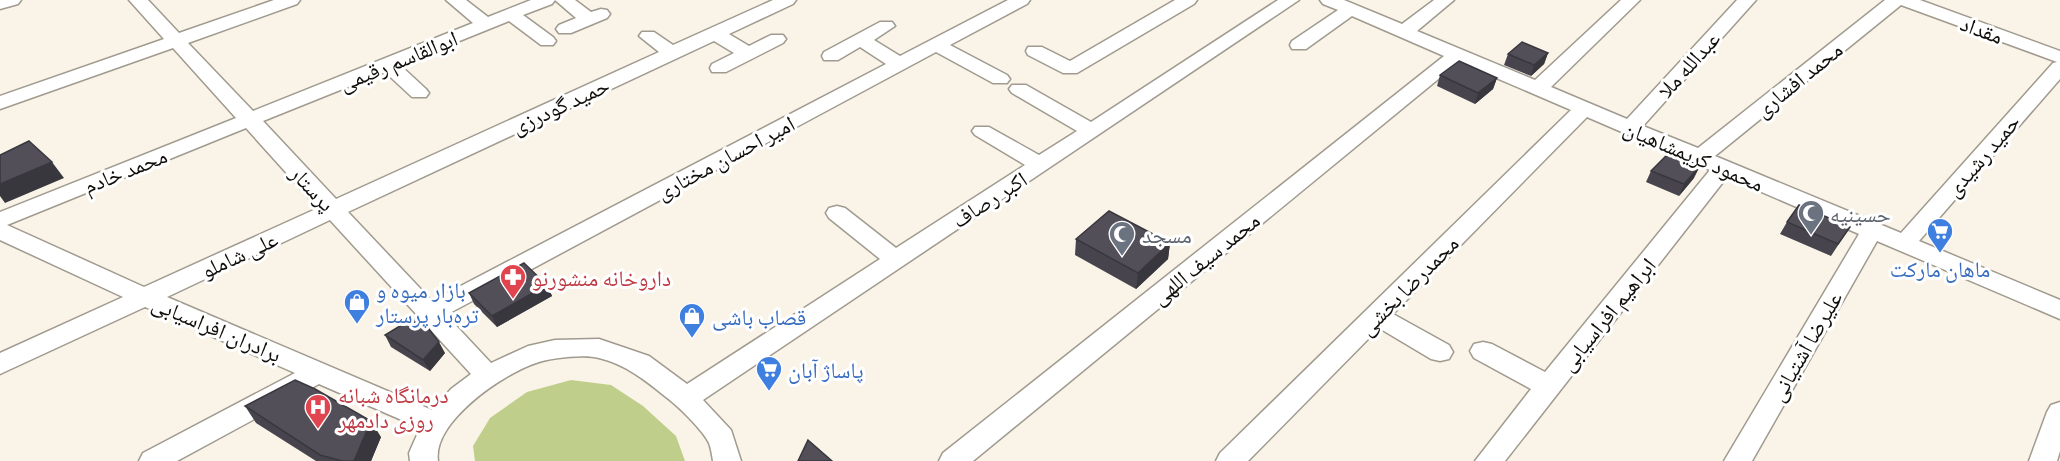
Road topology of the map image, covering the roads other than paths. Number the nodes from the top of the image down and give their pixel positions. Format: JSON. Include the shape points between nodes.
{"nodes":[{"id":1,"x":12,"y":0,"type":"edge"},
{"id":2,"x":138,"y":0,"type":"edge"},
{"id":3,"x":291,"y":0,"type":"edge"},
{"id":4,"x":455,"y":0,"type":"edge"},
{"id":5,"x":546,"y":0,"type":"edge"},
{"id":6,"x":564,"y":0,"type":"edge"},
{"id":7,"x":787,"y":0,"type":"edge"},
{"id":8,"x":1021,"y":0,"type":"edge"},
{"id":9,"x":1188,"y":0,"type":"edge"},
{"id":10,"x":1290,"y":0,"type":"edge"},
{"id":11,"x":1329,"y":0,"type":"edge"},
{"id":12,"x":1445,"y":0,"type":"edge"},
{"id":13,"x":1631,"y":0,"type":"edge"},
{"id":14,"x":1747,"y":0,"type":"edge"},
{"id":15,"x":1896,"y":0,"type":"edge"},
{"id":16,"x":1904,"y":0,"type":"edge"},
{"id":17,"x":0,"y":4,"type":"edge"},
{"id":18,"x":1351,"y":9,"type":"junction"},
{"id":19,"x":510,"y":14,"type":"junction"},
{"id":20,"x":485,"y":24,"type":"junction"},
{"id":21,"x":886,"y":26,"type":"dead end"},
{"id":22,"x":565,"y":28,"type":"dead end"},
{"id":23,"x":1404,"y":32,"type":"junction"},
{"id":24,"x":716,"y":33,"type":"junction"},
{"id":25,"x":648,"y":36,"type":"dead end"},
{"id":26,"x":777,"y":39,"type":"dead end"},
{"id":27,"x":175,"y":40,"type":"junction"},
{"id":28,"x":861,"y":40,"type":"junction"},
{"id":29,"x":547,"y":41,"type":"dead end"},
{"id":30,"x":936,"y":45,"type":"junction"},
{"id":31,"x":1299,"y":45,"type":"dead end"},
{"id":32,"x":1035,"y":51,"type":"dead end"},
{"id":33,"x":672,"y":53,"type":"junction"},
{"id":34,"x":748,"y":54,"type":"junction"},
{"id":35,"x":1458,"y":54,"type":"junction"},
{"id":36,"x":831,"y":56,"type":"dead end"},
{"id":37,"x":2060,"y":57,"type":"edge"},
{"id":38,"x":388,"y":64,"type":"junction"},
{"id":39,"x":900,"y":64,"type":"junction"},
{"id":40,"x":2060,"y":66,"type":"edge"},
{"id":41,"x":719,"y":68,"type":"dead end"},
{"id":42,"x":1000,"y":79,"type":"dead end"},
{"id":43,"x":1538,"y":88,"type":"junction"},
{"id":44,"x":1019,"y":89,"type":"dead end"},
{"id":45,"x":419,"y":93,"type":"dead end"},
{"id":46,"x":0,"y":103,"type":"edge"},
{"id":47,"x":1585,"y":108,"type":"junction"},
{"id":48,"x":249,"y":120,"type":"junction"},
{"id":49,"x":1630,"y":128,"type":"junction"},
{"id":50,"x":982,"y":131,"type":"dead end"},
{"id":51,"x":1092,"y":131,"type":"junction"},
{"id":52,"x":1700,"y":157,"type":"junction"},
{"id":53,"x":1041,"y":165,"type":"junction"},
{"id":54,"x":1724,"y":167,"type":"junction"},
{"id":55,"x":333,"y":210,"type":"junction"},
{"id":56,"x":837,"y":213,"type":"dead end"},
{"id":57,"x":0,"y":220,"type":"edge"},
{"id":58,"x":1872,"y":230,"type":"junction"},
{"id":59,"x":0,"y":231,"type":"edge"},
{"id":60,"x":1904,"y":244,"type":"junction"},
{"id":61,"x":896,"y":260,"type":"junction"},
{"id":62,"x":144,"y":297,"type":"junction"},
{"id":63,"x":2060,"y":310,"type":"edge"},
{"id":64,"x":429,"y":313,"type":"junction"},
{"id":65,"x":1377,"y":316,"type":"junction"},
{"id":66,"x":1483,"y":351,"type":"dead end"},
{"id":67,"x":1440,"y":352,"type":"dead end"},
{"id":68,"x":0,"y":364,"type":"edge"},
{"id":69,"x":319,"y":372,"type":"junction"},
{"id":70,"x":488,"y":376,"type":"junction"},
{"id":71,"x":1550,"y":387,"type":"junction"},
{"id":72,"x":686,"y":398,"type":"junction"},
{"id":73,"x":2060,"y":412,"type":"edge"},
{"id":74,"x":436,"y":423,"type":"junction"},
{"id":75,"x":153,"y":461,"type":"edge"},
{"id":76,"x":424,"y":461,"type":"edge"},
{"id":77,"x":727,"y":461,"type":"edge"},
{"id":78,"x":953,"y":461,"type":"edge"},
{"id":79,"x":1230,"y":461,"type":"edge"},
{"id":80,"x":1489,"y":461,"type":"edge"},
{"id":81,"x":1738,"y":461,"type":"edge"},
{"id":82,"x":2043,"y":461,"type":"edge"}],
"edges":[{"from":1,"to":17,"type":"street"},
{"from":2,"to":27,"type":"street","name":"پرستار"},
{"from":3,"to":27,"type":"street"},
{"from":4,"to":20,"type":"street"},
{"from":5,"to":19,"type":"street","name":"ابوالقاسم رقیمی"},
{"from":6,"to":22,"type":"street","via":[[595,16]]},
{"from":7,"to":24,"type":"street","name":"حمید گودرزی"},
{"from":8,"to":30,"type":"street","name":"امیر احسان مختاری"},
{"from":9,"to":32,"type":"street","via":[[1070,69]]},
{"from":10,"to":51,"type":"street","name":"اکبر رصاف"},
{"from":11,"to":18,"type":"street","name":"محمود کریمشاهیان"},
{"from":12,"to":23,"type":"street"},
{"from":13,"to":43,"type":"street"},
{"from":14,"to":49,"type":"street","name":"عبدالله ملا"},
{"from":15,"to":52,"type":"street","name":"محمد افشاری"},
{"from":16,"to":37,"type":"street","name":"مقداد"},
{"from":18,"to":23,"type":"street","name":"محمود کریمشاهیان"},
{"from":18,"to":31,"type":"street"},
{"from":19,"to":20,"type":"street","name":"ابوالقاسم رقیمی"},
{"from":19,"to":29,"type":"street"},
{"from":20,"to":38,"type":"street","name":"ابوالقاسم رقیمی"},
{"from":21,"to":28,"type":"street"},
{"from":23,"to":35,"type":"street","name":"محمود کریمشاهیان"},
{"from":24,"to":33,"type":"street","name":"حمید گودرزی"},
{"from":24,"to":34,"type":"street"},
{"from":25,"to":33,"type":"street"},
{"from":26,"to":34,"type":"street"},
{"from":27,"to":46,"type":"street"},
{"from":27,"to":48,"type":"street","name":"پرستار"},
{"from":28,"to":36,"type":"street"},
{"from":28,"to":39,"type":"street"},
{"from":30,"to":39,"type":"street","name":"امیر احسان مختاری"},
{"from":30,"to":42,"type":"street"},
{"from":33,"to":55,"type":"street","name":"حمید گودرزی"},
{"from":34,"to":41,"type":"street"},
{"from":35,"to":43,"type":"street","name":"محمود کریمشاهیان"},
{"from":35,"to":78,"type":"street","name":"محمد سیف اللهی"},
{"from":38,"to":45,"type":"street"},
{"from":38,"to":48,"type":"street","name":"ابوالقاسم رقیمی"},
{"from":39,"to":64,"type":"street","name":"امیر احسان مختاری"},
{"from":40,"to":60,"type":"street","name":"حمید رشیدی"},
{"from":43,"to":47,"type":"street","name":"محمود کریمشاهیان"},
{"from":44,"to":51,"type":"street"},
{"from":47,"to":49,"type":"street","name":"محمود کریمشاهیان"},
{"from":47,"to":65,"type":"street","name":"محمدرضا بخشی"},
{"from":48,"to":55,"type":"street","name":"پرستار"},
{"from":48,"to":57,"type":"street","name":"محمد خادم"},
{"from":49,"to":52,"type":"street","name":"محمود کریمشاهیان"},
{"from":50,"to":53,"type":"street"},
{"from":51,"to":53,"type":"street","name":"اکبر رصاف"},
{"from":52,"to":54,"type":"street","name":"محمود کریمشاهیان"},
{"from":53,"to":61,"type":"street","name":"اکبر رصاف"},
{"from":54,"to":58,"type":"street","name":"محمود کریمشاهیان"},
{"from":54,"to":71,"type":"street","name":"ابراهیم افراسیابی"},
{"from":55,"to":62,"type":"street","name":"علی شاملو"},
{"from":55,"to":64,"type":"street","name":"پرستار"},
{"from":56,"to":61,"type":"street"},
{"from":58,"to":60,"type":"street","name":"محمود کریمشاهیان"},
{"from":58,"to":81,"type":"street","name":"علیرضا آشتیانی"},
{"from":59,"to":62,"type":"street","name":"برادران افراسیابی"},
{"from":60,"to":63,"type":"street","name":"محمود کریمشاهیان"},
{"from":61,"to":72,"type":"street","name":"اکبر رصاف"},
{"from":62,"to":68,"type":"street","name":"علی شاملو"},
{"from":62,"to":69,"type":"street","name":"برادران افراسیابی"},
{"from":64,"to":70,"type":"street","name":"پرستار"},
{"from":65,"to":67,"type":"street"},
{"from":65,"to":79,"type":"street","name":"محمدرضا بخشی"},
{"from":66,"to":71,"type":"street"},
{"from":69,"to":74,"type":"street","name":"برادران افراسیابی"},
{"from":69,"to":75,"type":"street"},
{"from":70,"to":72,"type":"street","via":[[537,353],[599,348],[640,363]]},
{"from":70,"to":74,"type":"street","via":[[460,396]]},
{"from":71,"to":80,"type":"street","name":"ابراهیم افراسیابی"},
{"from":72,"to":77,"type":"street","via":[[721,438]]},
{"from":73,"to":82,"type":"street"},
{"from":74,"to":76,"type":"street","via":[[423,453]]}]}
